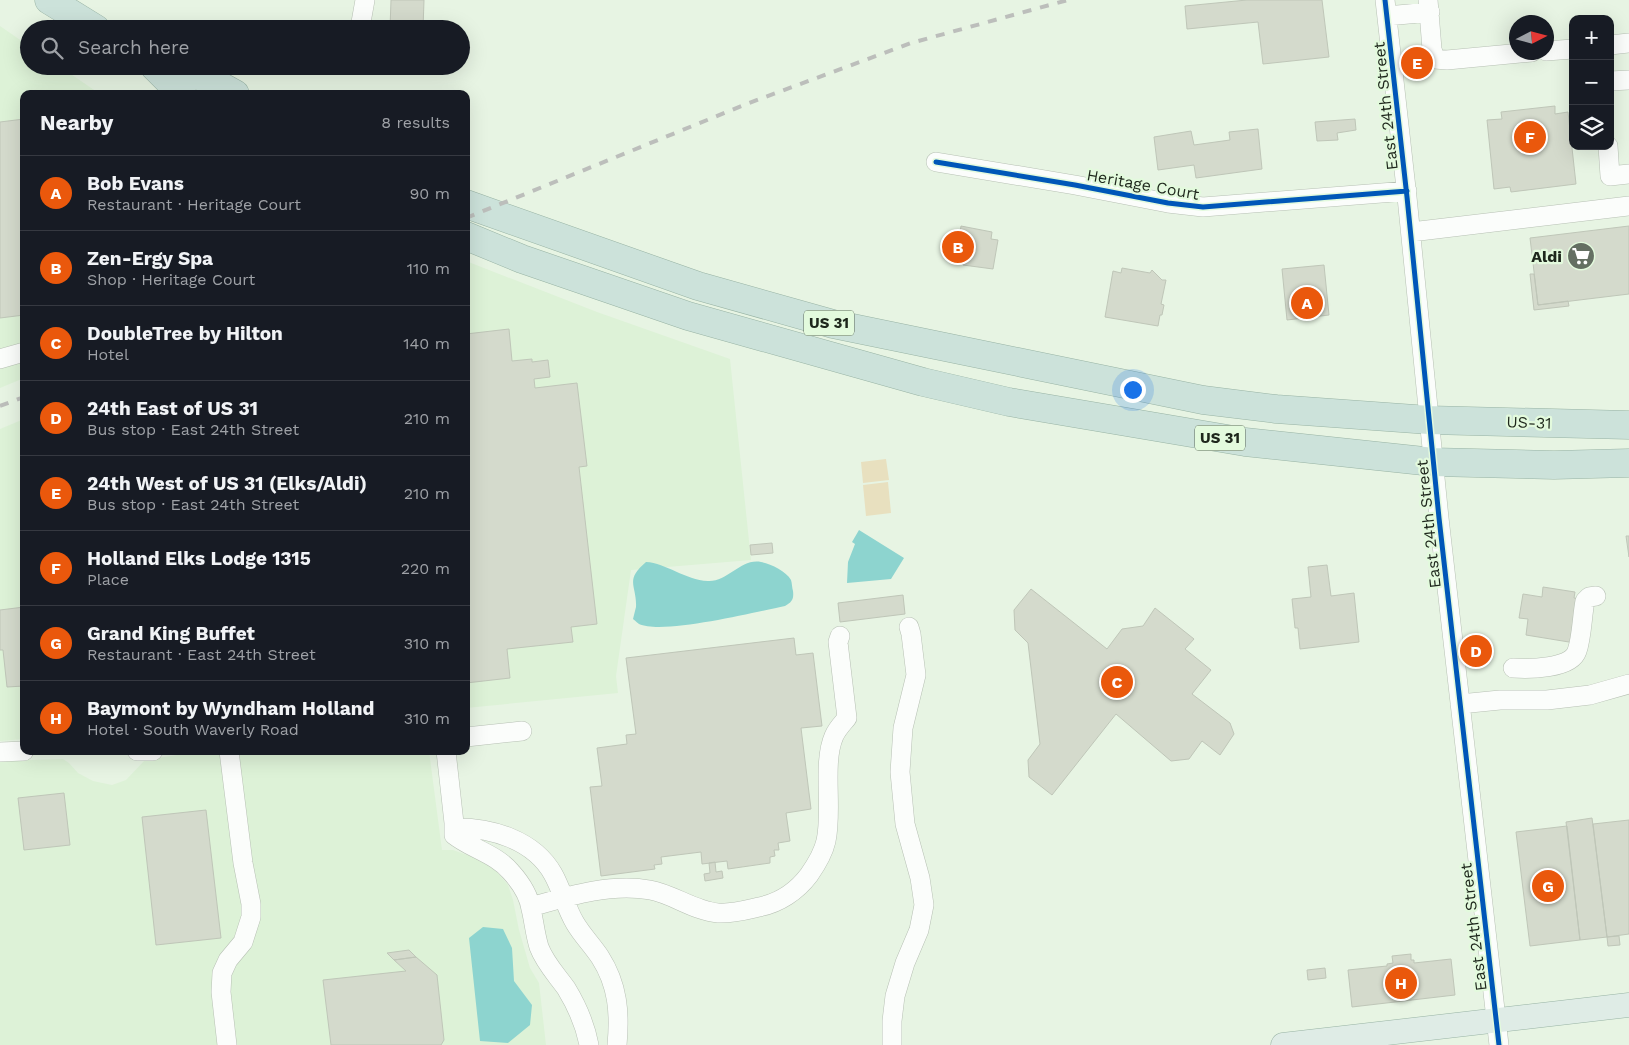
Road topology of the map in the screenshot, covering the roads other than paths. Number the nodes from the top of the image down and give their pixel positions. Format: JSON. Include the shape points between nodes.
{"nodes":[{"id":1,"x":49,"y":0,"type":"edge"},
{"id":2,"x":365,"y":0,"type":"edge"},
{"id":3,"x":1429,"y":6,"type":"edge"},
{"id":4,"x":1386,"y":8,"type":"edge"},
{"id":5,"x":81,"y":20,"type":"edge"},
{"id":6,"x":361,"y":20,"type":"edge"},
{"id":7,"x":1629,"y":43,"type":"edge"},
{"id":8,"x":1614,"y":45,"type":"edge"},
{"id":9,"x":1569,"y":49,"type":"edge"},
{"id":10,"x":1554,"y":50,"type":"edge"},
{"id":11,"x":1509,"y":54,"type":"edge"},
{"id":12,"x":163,"y":75,"type":"edge"},
{"id":13,"x":196,"y":75,"type":"edge"},
{"id":14,"x":1629,"y":80,"type":"edge"},
{"id":15,"x":1614,"y":81,"type":"edge"},
{"id":16,"x":178,"y":90,"type":"edge"},
{"id":17,"x":228,"y":90,"type":"edge"},
{"id":18,"x":1608,"y":150,"type":"edge"},
{"id":19,"x":936,"y":162,"type":"dead end"},
{"id":20,"x":1629,"y":174,"type":"edge"},
{"id":21,"x":1407,"y":191,"type":"junction"},
{"id":22,"x":470,"y":205,"type":"edge"},
{"id":23,"x":1629,"y":206,"type":"edge"},
{"id":24,"x":1411,"y":232,"type":"junction"},
{"id":25,"x":470,"y":238,"type":"edge"},
{"id":26,"x":20,"y":353,"type":"edge"},
{"id":27,"x":0,"y":359,"type":"edge"},
{"id":28,"x":1203,"y":400,"type":"junction"},
{"id":29,"x":1009,"y":402,"type":"junction"},
{"id":30,"x":1429,"y":420,"type":"junction"},
{"id":31,"x":1629,"y":425,"type":"edge"},
{"id":32,"x":1434,"y":462,"type":"junction"},
{"id":33,"x":1629,"y":463,"type":"edge"},
{"id":34,"x":1596,"y":596,"type":"dead end"},
{"id":35,"x":909,"y":627,"type":"dead end"},
{"id":36,"x":840,"y":636,"type":"dead end"},
{"id":37,"x":1512,"y":668,"type":"dead end"},
{"id":38,"x":1629,"y":684,"type":"edge"},
{"id":39,"x":1460,"y":704,"type":"junction"},
{"id":40,"x":522,"y":731,"type":"dead end"},
{"id":41,"x":470,"y":737,"type":"edge"},
{"id":42,"x":20,"y":751,"type":"edge"},
{"id":43,"x":0,"y":752,"type":"edge"},
{"id":44,"x":230,"y":755,"type":"edge"},
{"id":45,"x":446,"y":755,"type":"edge"},
{"id":46,"x":454,"y":832,"type":"junction"},
{"id":47,"x":563,"y":898,"type":"junction"},
{"id":48,"x":531,"y":907,"type":"junction"},
{"id":49,"x":1629,"y":1005,"type":"edge"},
{"id":50,"x":1496,"y":1020,"type":"junction"},
{"id":51,"x":228,"y":1045,"type":"edge"},
{"id":52,"x":589,"y":1045,"type":"edge"},
{"id":53,"x":617,"y":1045,"type":"edge"},
{"id":54,"x":892,"y":1045,"type":"edge"},
{"id":55,"x":1283,"y":1045,"type":"edge"},
{"id":56,"x":1499,"y":1045,"type":"edge"}],
"edges":[{"from":1,"to":5,"type":"highway"},
{"from":2,"to":6,"type":"street"},
{"from":3,"to":4,"type":"street"},
{"from":3,"to":11,"type":"street","via":[[1435,59]]},
{"from":4,"to":21,"type":"street","name":"East 24th Street"},
{"from":7,"to":8,"type":"street"},
{"from":9,"to":10,"type":"street"},
{"from":12,"to":16,"type":"highway"},
{"from":13,"to":17,"type":"highway"},
{"from":14,"to":15,"type":"street"},
{"from":18,"to":20,"type":"street","via":[[1610,176]]},
{"from":19,"to":21,"type":"street","name":"Heritage Court","via":[[1203,207]]},
{"from":21,"to":24,"type":"street","name":"East 24th Street"},
{"from":22,"to":28,"type":"highway","number":"US 31","via":[[698,286],[833,324]]},
{"from":23,"to":24,"type":"street"},
{"from":24,"to":30,"type":"street","name":"East 24th Street"},
{"from":25,"to":29,"type":"highway","number":"US 31","via":[[522,259],[688,316],[923,382]]},
{"from":26,"to":27,"type":"street"},
{"from":28,"to":29,"type":"highway","via":[[1183,406],[1018,381],[1010,386]]},
{"from":28,"to":30,"type":"highway","number":"US 31","via":[[1276,409]]},
{"from":29,"to":32,"type":"highway","number":"US 31","via":[[1245,442]]},
{"from":30,"to":31,"type":"highway","name":"US-31","number":"US 31"},
{"from":30,"to":32,"type":"street","name":"East 24th Street"},
{"from":32,"to":33,"type":"highway","number":"US 31"},
{"from":32,"to":39,"type":"street","name":"East 24th Street"},
{"from":34,"to":37,"type":"street","via":[[1584,601],[1578,650],[1572,659],[1562,664]]},
{"from":35,"to":54,"type":"street","via":[[916,676],[904,728],[900,772],[905,824],[924,905],[919,930],[898,983]]},
{"from":36,"to":47,"type":"street","via":[[838,642],[847,718],[837,730],[830,748],[826,842],[814,868],[798,887],[765,906],[718,913],[660,892],[640,889],[618,888]]},
{"from":38,"to":39,"type":"street","via":[[1590,695]]},
{"from":39,"to":50,"type":"street","name":"East 24th Street"},
{"from":40,"to":41,"type":"street"},
{"from":42,"to":43,"type":"street"},
{"from":44,"to":51,"type":"street","via":[[251,917],[243,942],[222,973]]},
{"from":45,"to":46,"type":"street"},
{"from":46,"to":47,"type":"street","via":[[470,829],[495,833],[526,845],[548,866]]},
{"from":46,"to":48,"type":"street","via":[[463,842],[503,863],[520,883]]},
{"from":47,"to":48,"type":"street"},
{"from":47,"to":53,"type":"street","via":[[574,922],[599,956],[613,983],[619,1020]]},
{"from":48,"to":52,"type":"street","via":[[544,958],[582,1017]]},
{"from":49,"to":50,"type":"main road"},
{"from":50,"to":55,"type":"main road"},
{"from":50,"to":56,"type":"street","name":"East 24th Street"}]}
